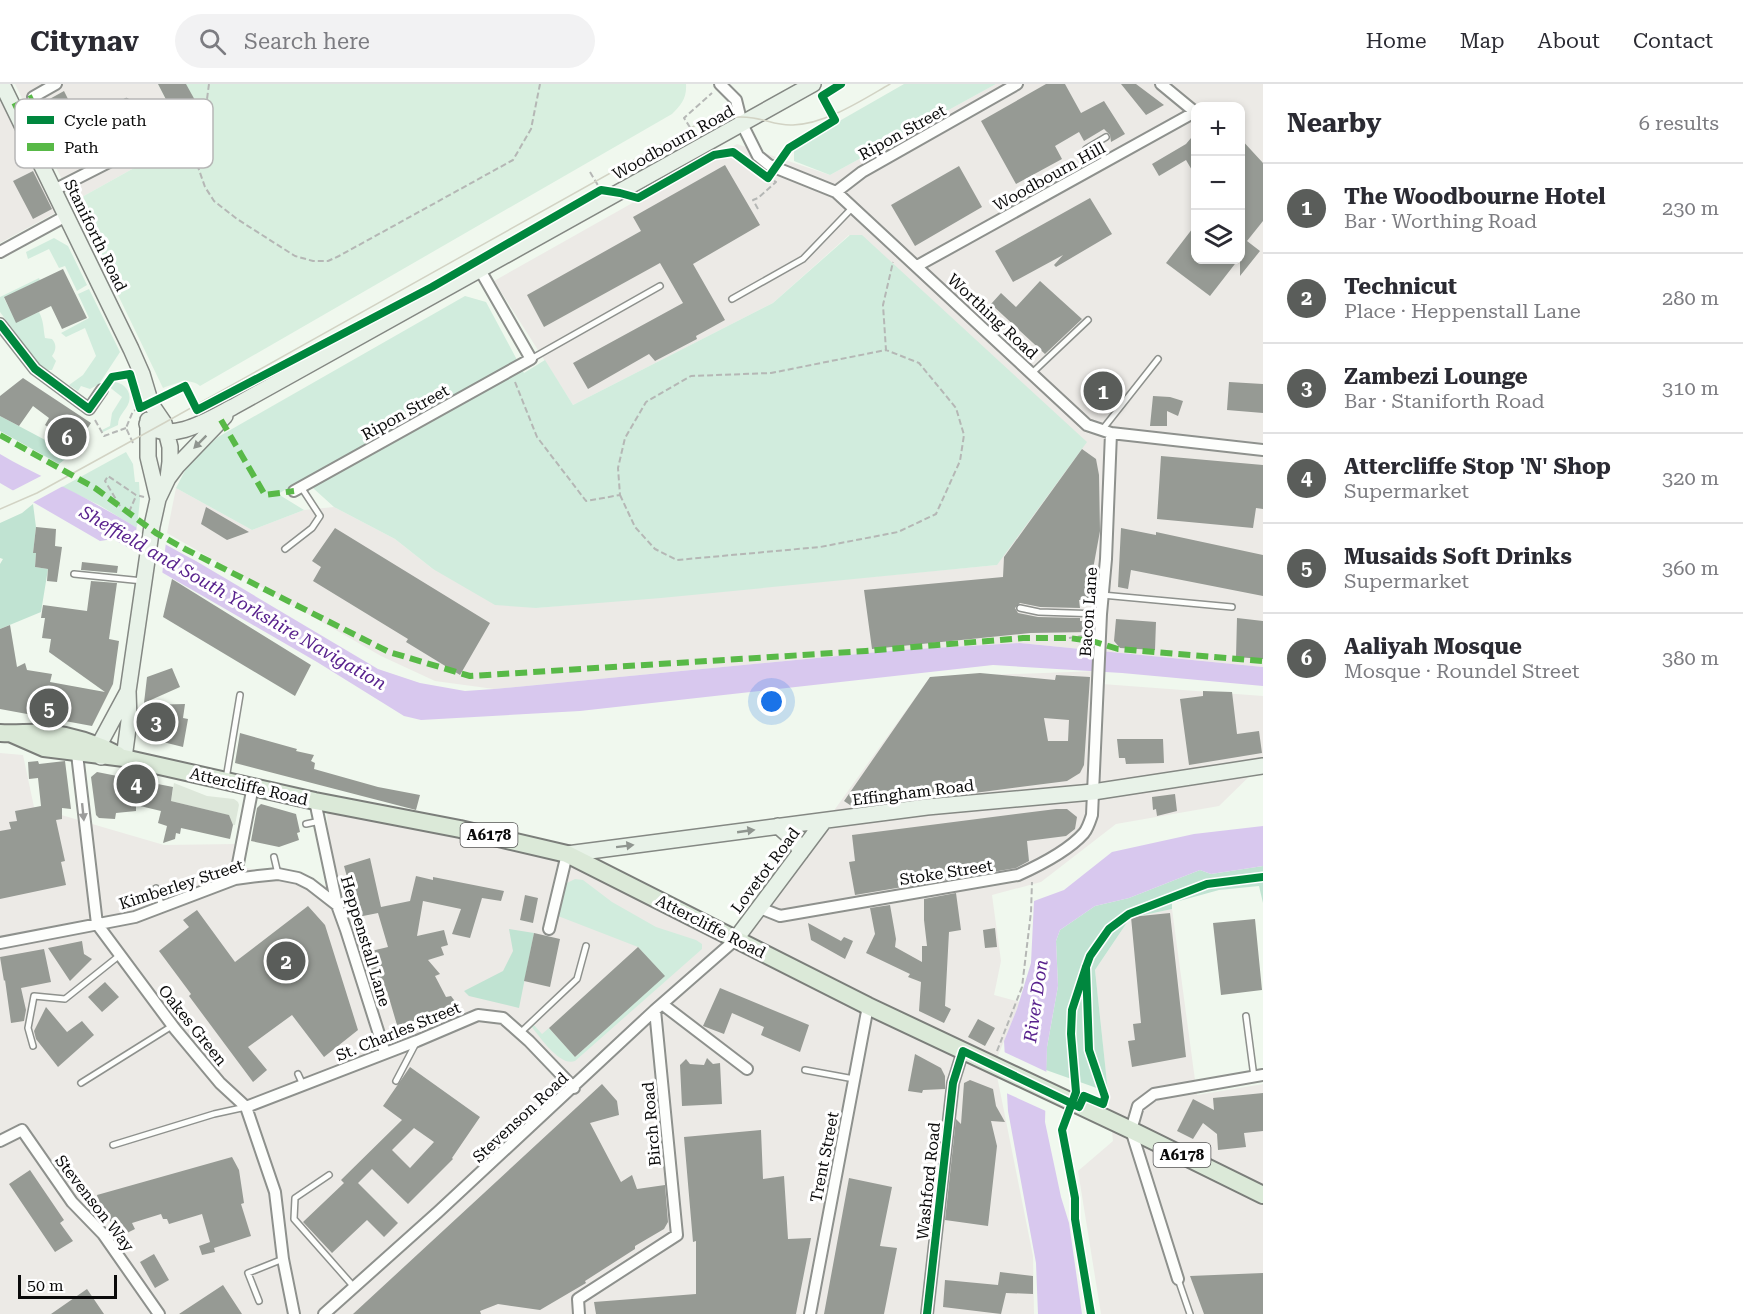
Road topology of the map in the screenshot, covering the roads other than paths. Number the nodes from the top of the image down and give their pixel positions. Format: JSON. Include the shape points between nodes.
{"nodes":[{"id":1,"x":2,"y":84,"type":"edge"},
{"id":2,"x":56,"y":84,"type":"edge"},
{"id":3,"x":813,"y":84,"type":"edge"},
{"id":4,"x":1017,"y":84,"type":"edge"},
{"id":5,"x":1161,"y":84,"type":"edge"},
{"id":6,"x":717,"y":88,"type":"edge"},
{"id":7,"x":33,"y":96,"type":"dead end"},
{"id":8,"x":1191,"y":109,"type":"edge"},
{"id":9,"x":15,"y":110,"type":"edge"},
{"id":10,"x":1191,"y":114,"type":"edge"},
{"id":11,"x":742,"y":124,"type":"junction"},
{"id":12,"x":1106,"y":137,"type":"dead end"},
{"id":13,"x":1096,"y":143,"type":"junction"},
{"id":14,"x":1086,"y":149,"type":"dead end"},
{"id":15,"x":1106,"y":161,"type":"junction"},
{"id":16,"x":43,"y":168,"type":"edge"},
{"id":17,"x":97,"y":168,"type":"edge"},
{"id":18,"x":54,"y":190,"type":"junction"},
{"id":19,"x":836,"y":192,"type":"junction"},
{"id":20,"x":852,"y":207,"type":"junction"},
{"id":21,"x":66,"y":216,"type":"junction"},
{"id":22,"x":0,"y":252,"type":"edge"},
{"id":23,"x":917,"y":266,"type":"junction"},
{"id":24,"x":480,"y":270,"type":"junction"},
{"id":25,"x":660,"y":286,"type":"dead end"},
{"id":26,"x":732,"y":299,"type":"dead end"},
{"id":27,"x":1088,"y":320,"type":"dead end"},
{"id":28,"x":0,"y":324,"type":"edge"},
{"id":29,"x":531,"y":359,"type":"junction"},
{"id":30,"x":1158,"y":359,"type":"dead end"},
{"id":31,"x":1032,"y":373,"type":"junction"},
{"id":32,"x":102,"y":390,"type":"dead end"},
{"id":33,"x":150,"y":404,"type":"junction"},
{"id":34,"x":233,"y":407,"type":"junction"},
{"id":35,"x":147,"y":424,"type":"junction"},
{"id":36,"x":1106,"y":432,"type":"junction"},
{"id":37,"x":168,"y":433,"type":"junction"},
{"id":38,"x":1263,"y":450,"type":"edge"},
{"id":39,"x":161,"y":480,"type":"junction"},
{"id":40,"x":298,"y":489,"type":"joint"},
{"id":41,"x":285,"y":549,"type":"dead end"},
{"id":42,"x":74,"y":574,"type":"dead end"},
{"id":43,"x":145,"y":575,"type":"junction"},
{"id":44,"x":1102,"y":596,"type":"junction"},
{"id":45,"x":1232,"y":607,"type":"dead end"},
{"id":46,"x":1020,"y":608,"type":"dead end"},
{"id":47,"x":1101,"y":614,"type":"junction"},
{"id":48,"x":128,"y":691,"type":"junction"},
{"id":49,"x":240,"y":695,"type":"dead end"},
{"id":50,"x":6,"y":733,"type":"edge"},
{"id":51,"x":100,"y":751,"type":"junction"},
{"id":52,"x":78,"y":754,"type":"junction"},
{"id":53,"x":124,"y":758,"type":"junction"},
{"id":54,"x":1263,"y":766,"type":"edge"},
{"id":55,"x":226,"y":780,"type":"junction"},
{"id":56,"x":253,"y":786,"type":"junction"},
{"id":57,"x":1093,"y":792,"type":"junction"},
{"id":58,"x":315,"y":801,"type":"junction"},
{"id":59,"x":320,"y":821,"type":"junction"},
{"id":60,"x":824,"y":821,"type":"junction"},
{"id":61,"x":306,"y":824,"type":"dead end"},
{"id":62,"x":778,"y":826,"type":"junction"},
{"id":63,"x":801,"y":852,"type":"junction"},
{"id":64,"x":567,"y":854,"type":"junction"},
{"id":65,"x":274,"y":857,"type":"dead end"},
{"id":66,"x":278,"y":874,"type":"junction"},
{"id":67,"x":235,"y":879,"type":"junction"},
{"id":68,"x":156,"y":888,"type":"dead end"},
{"id":69,"x":337,"y":905,"type":"junction"},
{"id":70,"x":162,"y":908,"type":"junction"},
{"id":71,"x":760,"y":908,"type":"junction"},
{"id":72,"x":97,"y":924,"type":"junction"},
{"id":73,"x":549,"y":929,"type":"dead end"},
{"id":74,"x":735,"y":940,"type":"junction"},
{"id":75,"x":0,"y":943,"type":"edge"},
{"id":76,"x":586,"y":946,"type":"dead end"},
{"id":77,"x":120,"y":956,"type":"junction"},
{"id":78,"x":868,"y":1006,"type":"junction"},
{"id":79,"x":659,"y":1007,"type":"junction"},
{"id":80,"x":1246,"y":1016,"type":"dead end"},
{"id":81,"x":172,"y":1026,"type":"junction"},
{"id":82,"x":520,"y":1033,"type":"junction"},
{"id":83,"x":417,"y":1041,"type":"junction"},
{"id":84,"x":33,"y":1046,"type":"dead end"},
{"id":85,"x":963,"y":1051,"type":"junction"},
{"id":86,"x":385,"y":1053,"type":"junction"},
{"id":87,"x":747,"y":1069,"type":"dead end"},
{"id":88,"x":806,"y":1071,"type":"dead end"},
{"id":89,"x":298,"y":1074,"type":"dead end"},
{"id":90,"x":1259,"y":1076,"type":"edge"},
{"id":91,"x":854,"y":1079,"type":"junction"},
{"id":92,"x":396,"y":1081,"type":"dead end"},
{"id":93,"x":81,"y":1083,"type":"dead end"},
{"id":94,"x":303,"y":1085,"type":"junction"},
{"id":95,"x":574,"y":1088,"type":"junction"},
{"id":96,"x":246,"y":1107,"type":"junction"},
{"id":97,"x":1131,"y":1130,"type":"junction"},
{"id":98,"x":0,"y":1141,"type":"edge"},
{"id":99,"x":113,"y":1145,"type":"dead end"},
{"id":100,"x":328,"y":1175,"type":"dead end"},
{"id":101,"x":1263,"y":1195,"type":"edge"},
{"id":102,"x":283,"y":1258,"type":"junction"},
{"id":103,"x":1178,"y":1280,"type":"joint"},
{"id":104,"x":354,"y":1287,"type":"junction"},
{"id":105,"x":259,"y":1301,"type":"dead end"},
{"id":106,"x":159,"y":1314,"type":"edge"},
{"id":107,"x":294,"y":1314,"type":"edge"},
{"id":108,"x":324,"y":1314,"type":"edge"},
{"id":109,"x":579,"y":1314,"type":"edge"},
{"id":110,"x":810,"y":1314,"type":"edge"},
{"id":111,"x":927,"y":1314,"type":"edge"},
{"id":112,"x":1190,"y":1314,"type":"edge"}],
"edges":[{"from":1,"to":9,"type":"main road","name":"Staniforth Road"},
{"from":2,"to":7,"type":"street"},
{"from":3,"to":11,"type":"main road","name":"Woodbourn Road"},
{"from":4,"to":19,"type":"street","name":"Ripon Street","via":[[862,172]]},
{"from":5,"to":8,"type":"street"},
{"from":6,"to":11,"type":"street","name":"Worthing Road","via":[[736,100]]},
{"from":10,"to":15,"type":"street","name":"Woodbourn Hill"},
{"from":11,"to":19,"type":"street","name":"Worthing Road","via":[[754,151],[763,160]]},
{"from":11,"to":24,"type":"main road","name":"Woodbourn Road"},
{"from":12,"to":13,"type":"lane"},
{"from":13,"to":14,"type":"lane"},
{"from":13,"to":15,"type":"lane"},
{"from":15,"to":23,"type":"street","name":"Woodbourn Hill"},
{"from":16,"to":18,"type":"main road","name":"Staniforth Road"},
{"from":17,"to":18,"type":"street"},
{"from":18,"to":21,"type":"main road","name":"Staniforth Road"},
{"from":19,"to":20,"type":"street","name":"Worthing Road"},
{"from":20,"to":23,"type":"street","name":"Worthing Road"},
{"from":20,"to":26,"type":"lane","via":[[802,259]]},
{"from":21,"to":22,"type":"street"},
{"from":21,"to":33,"type":"main road","name":"Staniforth Road","via":[[131,349]]},
{"from":23,"to":31,"type":"street","name":"Worthing Road"},
{"from":24,"to":29,"type":"street"},
{"from":24,"to":34,"type":"main road","name":"Woodbourn Road"},
{"from":25,"to":29,"type":"lane"},
{"from":27,"to":31,"type":"lane"},
{"from":28,"to":32,"type":"street","via":[[35,369],[89,410]]},
{"from":29,"to":40,"type":"street","name":"Ripon Street"},
{"from":30,"to":36,"type":"lane"},
{"from":31,"to":36,"type":"street","name":"Worthing Road","via":[[1087,424]]},
{"from":33,"to":35,"type":"main road","name":"Staniforth Road"},
{"from":33,"to":37,"type":"main road","name":"Staniforth Road","via":[[161,416]]},
{"from":34,"to":37,"type":"main road","name":"Woodbourn Road","via":[[204,422]]},
{"from":34,"to":39,"type":"main road","one_way":true},
{"from":35,"to":37,"type":"main road"},
{"from":35,"to":39,"type":"main road","name":"Staniforth Road","via":[[148,457]]},
{"from":36,"to":38,"type":"street","name":"Worthing Road"},
{"from":36,"to":44,"type":"street","name":"Bacon Lane","via":[[1106,559]]},
{"from":37,"to":39,"type":"main road","name":"Staniforth Road","via":[[170,462]]},
{"from":39,"to":43,"type":"main road","name":"Staniforth Road"},
{"from":40,"to":41,"type":"lane","via":[[320,516],[312,528]]},
{"from":42,"to":43,"type":"lane"},
{"from":43,"to":48,"type":"main road","name":"Staniforth Road"},
{"from":44,"to":45,"type":"lane"},
{"from":44,"to":47,"type":"street","name":"Bacon Lane"},
{"from":46,"to":47,"type":"lane"},
{"from":47,"to":57,"type":"street","name":"Bacon Lane"},
{"from":48,"to":51,"type":"main road","name":"Staniforth Road"},
{"from":48,"to":53,"type":"main road","name":"Staniforth Road"},
{"from":49,"to":55,"type":"lane"},
{"from":50,"to":51,"type":"main road","name":"Attercliffe Road","number":"A6178","via":[[45,733],[81,739]]},
{"from":50,"to":52,"type":"main road","name":"Attercliffe Road","number":"A6178","via":[[44,748]]},
{"from":51,"to":52,"type":"main road","name":"Attercliffe Road","number":"A6178"},
{"from":51,"to":53,"type":"main road","name":"Attercliffe Road","number":"A6178"},
{"from":52,"to":72,"type":"street","name":"Oakes Green","one_way":true},
{"from":53,"to":55,"type":"main road","name":"Attercliffe Road","number":"A6178"},
{"from":54,"to":57,"type":"main road","name":"Effingham Road"},
{"from":55,"to":56,"type":"main road","name":"Attercliffe Road","number":"A6178"},
{"from":56,"to":58,"type":"main road","name":"Attercliffe Road","number":"A6178"},
{"from":56,"to":67,"type":"street"},
{"from":57,"to":60,"type":"main road","name":"Effingham Road"},
{"from":57,"to":71,"type":"street","name":"Stoke Street","via":[[1092,815],[1085,832],[1018,875],[780,916]]},
{"from":58,"to":59,"type":"street","name":"Heppenstall Lane"},
{"from":58,"to":64,"type":"main road","name":"Attercliffe Road","number":"A6178"},
{"from":59,"to":61,"type":"lane"},
{"from":59,"to":69,"type":"street","name":"Heppenstall Lane"},
{"from":60,"to":62,"type":"main road","name":"Effingham Road"},
{"from":60,"to":63,"type":"main road","name":"Lovetot Road"},
{"from":62,"to":63,"type":"main road"},
{"from":64,"to":62,"type":"main road","name":"Effingham Road","one_way":true},
{"from":63,"to":71,"type":"main road","name":"Lovetot Road"},
{"from":64,"to":73,"type":"street"},
{"from":64,"to":74,"type":"main road","name":"Attercliffe Road","number":"A6178"},
{"from":65,"to":66,"type":"lane"},
{"from":66,"to":67,"type":"street","name":"Kimberley Street"},
{"from":66,"to":69,"type":"street","name":"Kimberley Street","via":[[310,884]]},
{"from":67,"to":70,"type":"street","name":"Kimberley Street"},
{"from":68,"to":70,"type":"lane"},
{"from":69,"to":86,"type":"street","name":"Heppenstall Lane"},
{"from":70,"to":72,"type":"street","name":"Kimberley Street"},
{"from":71,"to":74,"type":"main road","name":"Lovetot Road"},
{"from":72,"to":75,"type":"street","name":"Kimberley Street"},
{"from":72,"to":77,"type":"street","name":"Oakes Green"},
{"from":74,"to":78,"type":"main road","name":"Attercliffe Road","number":"A6178"},
{"from":74,"to":79,"type":"street","name":"Stevenson Road"},
{"from":76,"to":82,"type":"lane","via":[[577,980]]},
{"from":77,"to":81,"type":"street","name":"Oakes Green"},
{"from":77,"to":84,"type":"lane","via":[[65,999],[34,996],[28,1028]]},
{"from":78,"to":85,"type":"main road","name":"Attercliffe Road","number":"A6178"},
{"from":78,"to":91,"type":"street","name":"Trent Street"},
{"from":79,"to":87,"type":"street"},
{"from":79,"to":95,"type":"street","name":"Stevenson Road"},
{"from":79,"to":109,"type":"street","name":"Birch Road","via":[[677,1235],[578,1299]]},
{"from":80,"to":90,"type":"lane"},
{"from":81,"to":93,"type":"lane"},
{"from":81,"to":96,"type":"street","name":"Oakes Green","via":[[220,1083]]},
{"from":82,"to":83,"type":"street","name":"St. Charles Street","via":[[503,1018],[478,1015]]},
{"from":82,"to":95,"type":"street","name":"St. Charles Street"},
{"from":83,"to":86,"type":"street","name":"St. Charles Street"},
{"from":83,"to":92,"type":"lane"},
{"from":85,"to":97,"type":"main road","name":"Attercliffe Road","number":"A6178"},
{"from":85,"to":111,"type":"street","name":"Washford Road","via":[[953,1083]]},
{"from":86,"to":94,"type":"street","name":"St. Charles Street"},
{"from":88,"to":91,"type":"lane"},
{"from":89,"to":94,"type":"lane"},
{"from":90,"to":97,"type":"street","via":[[1154,1094],[1138,1106]]},
{"from":91,"to":110,"type":"street","name":"Trent Street"},
{"from":94,"to":96,"type":"street","name":"St. Charles Street"},
{"from":95,"to":104,"type":"street","name":"Stevenson Road"},
{"from":96,"to":99,"type":"lane"},
{"from":96,"to":102,"type":"street","name":"Oakes Green","via":[[275,1192]]},
{"from":97,"to":101,"type":"main road","name":"Attercliffe Road","number":"A6178"},
{"from":97,"to":103,"type":"street"},
{"from":98,"to":106,"type":"street","name":"Stevenson Way","via":[[22,1130]]},
{"from":100,"to":104,"type":"lane","via":[[294,1198],[294,1219]]},
{"from":102,"to":105,"type":"lane","via":[[248,1273]]},
{"from":102,"to":107,"type":"street","name":"Oakes Green"},
{"from":103,"to":112,"type":"lane"},
{"from":104,"to":108,"type":"street","name":"Stevenson Road"}]}
